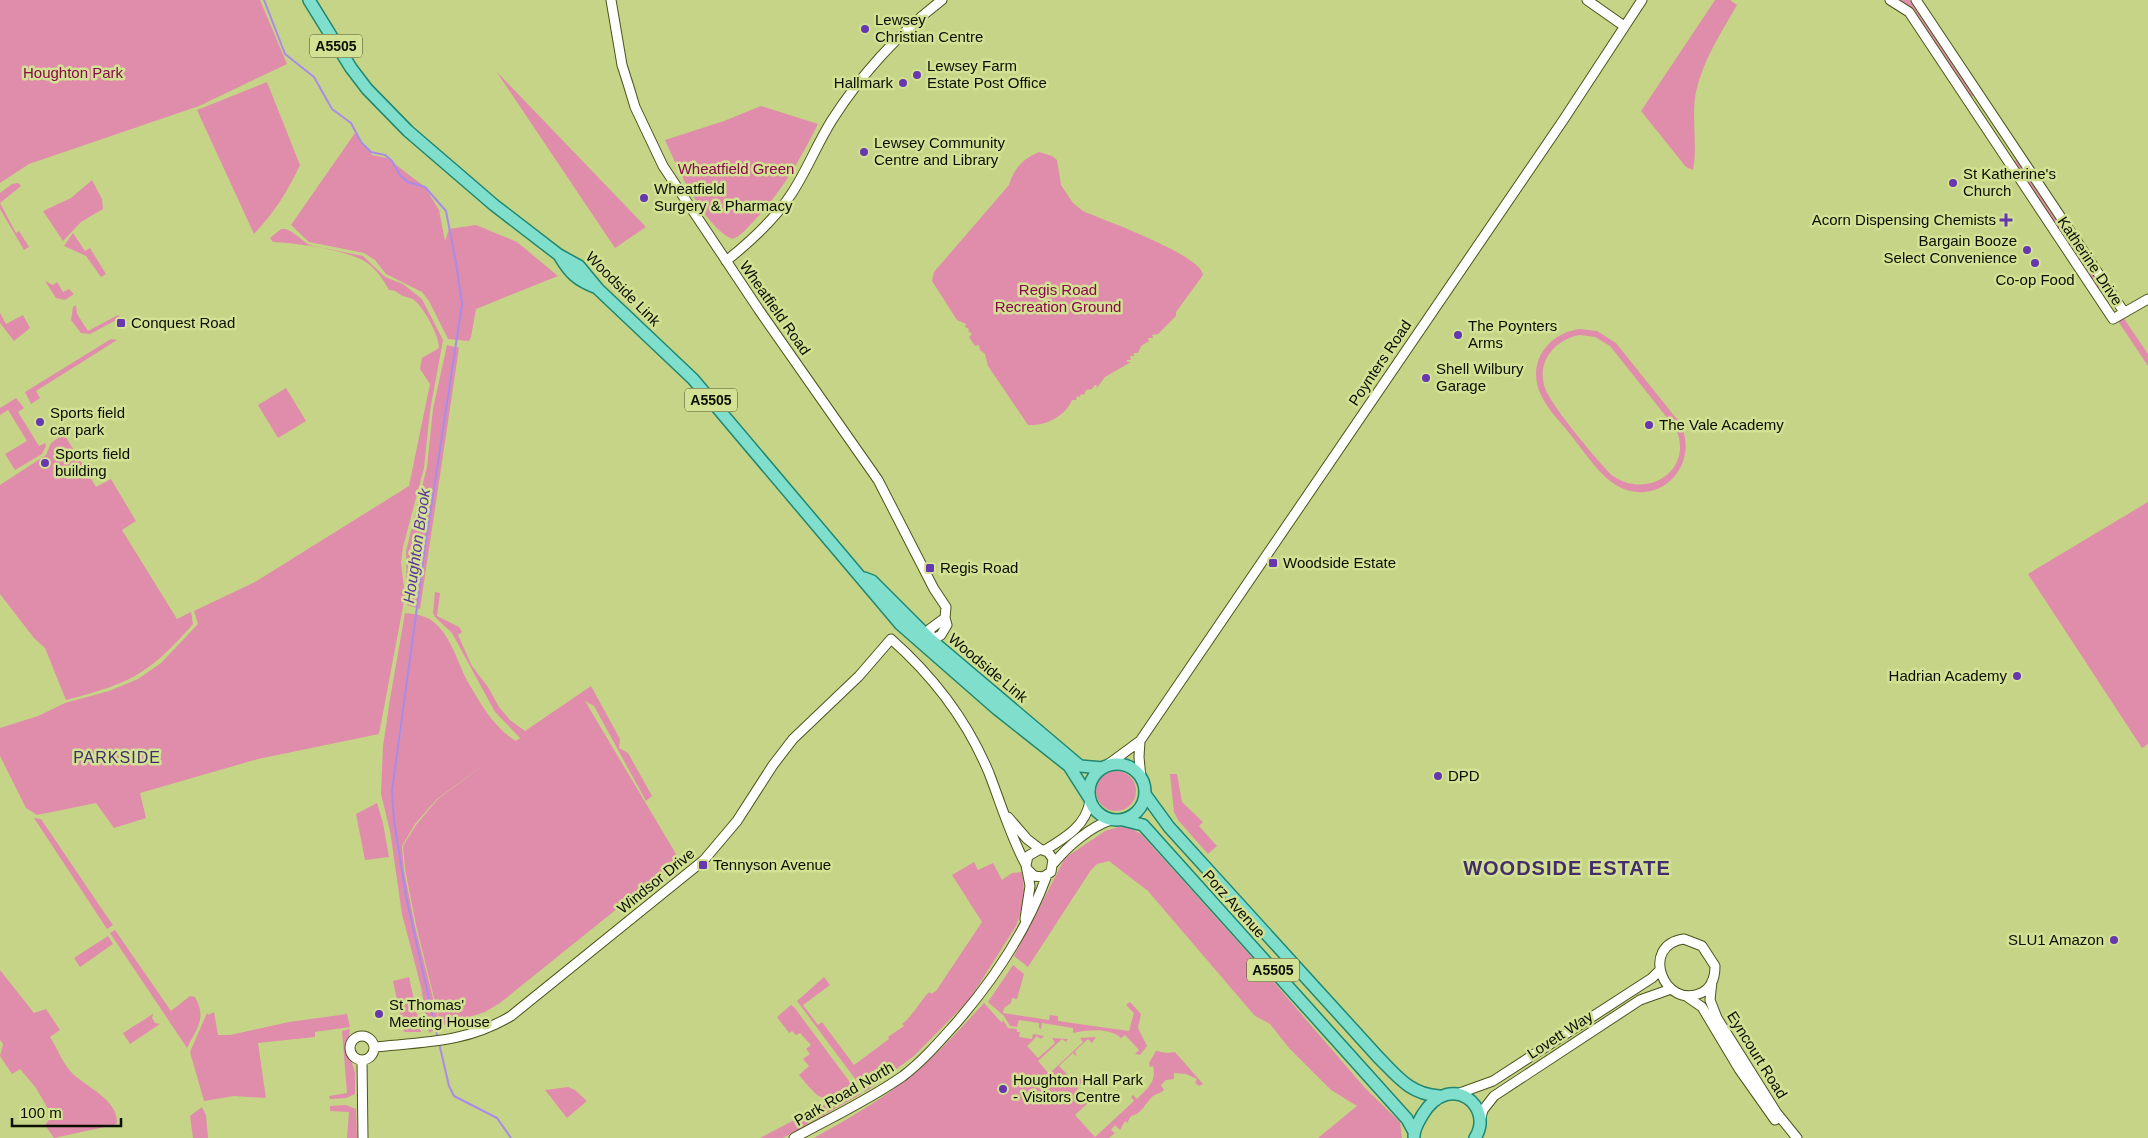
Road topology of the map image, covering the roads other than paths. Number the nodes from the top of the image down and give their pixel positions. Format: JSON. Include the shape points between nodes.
{"nodes":[{"id":1,"x":309,"y":0,"type":"edge"},
{"id":2,"x":611,"y":0,"type":"edge"},
{"id":3,"x":942,"y":0,"type":"edge"},
{"id":4,"x":1588,"y":0,"type":"edge"},
{"id":5,"x":1642,"y":0,"type":"edge"},
{"id":6,"x":1890,"y":0,"type":"edge"},
{"id":7,"x":1916,"y":0,"type":"edge"},
{"id":8,"x":1624,"y":26,"type":"junction"},
{"id":9,"x":726,"y":261,"type":"junction"},
{"id":10,"x":2148,"y":299,"type":"edge"},
{"id":11,"x":2124,"y":312,"type":"junction"},
{"id":12,"x":927,"y":642,"type":"junction"},
{"id":13,"x":1140,"y":741,"type":"junction"},
{"id":14,"x":1105,"y":767,"type":"junction"},
{"id":15,"x":1141,"y":778,"type":"junction"},
{"id":16,"x":1145,"y":794,"type":"junction"},
{"id":17,"x":1090,"y":800,"type":"junction"},
{"id":18,"x":1003,"y":811,"type":"junction"},
{"id":19,"x":1117,"y":820,"type":"junction"},
{"id":20,"x":1042,"y":850,"type":"junction"},
{"id":21,"x":1054,"y":863,"type":"junction"},
{"id":22,"x":1027,"y":867,"type":"junction"},
{"id":23,"x":1047,"y":875,"type":"junction"},
{"id":24,"x":1020,"y":934,"type":"junction"},
{"id":25,"x":1660,"y":970,"type":"junction"},
{"id":26,"x":1712,"y":981,"type":"junction"},
{"id":27,"x":1671,"y":989,"type":"junction"},
{"id":28,"x":1686,"y":996,"type":"junction"},
{"id":29,"x":374,"y":1047,"type":"junction"},
{"id":30,"x":362,"y":1060,"type":"junction"},
{"id":31,"x":1457,"y":1094,"type":"junction"},
{"id":32,"x":1439,"y":1096,"type":"junction"},
{"id":33,"x":1479,"y":1123,"type":"junction"},
{"id":34,"x":1415,"y":1135,"type":"edge"},
{"id":35,"x":1476,"y":1137,"type":"edge"},
{"id":36,"x":363,"y":1138,"type":"edge"},
{"id":37,"x":794,"y":1138,"type":"edge"},
{"id":38,"x":1789,"y":1138,"type":"edge"},
{"id":39,"x":1797,"y":1138,"type":"edge"}],
"edges":[{"from":1,"to":12,"type":"main road","name":"Woodside Link","number":"A5505","via":[[362,82],[408,131],[558,255],[570,273],[598,289],[693,379],[860,576],[872,581]]},
{"from":2,"to":9,"type":"street","name":"Wheatfield Road","via":[[622,64],[635,107],[663,166]]},
{"from":3,"to":9,"type":"street","via":[[871,67],[832,121],[791,194],[764,227]]},
{"from":4,"to":8,"type":"street"},
{"from":5,"to":8,"type":"street","name":"Poynters Road"},
{"from":6,"to":11,"type":"street","name":"Katherine Drive","via":[[1909,12],[2113,319]]},
{"from":7,"to":11,"type":"street","name":"Katherine Drive"},
{"from":8,"to":13,"type":"street","name":"Poynters Road"},
{"from":9,"to":12,"type":"street","name":"Wheatfield Road","via":[[878,480],[944,603],[944,618],[930,629]]},
{"from":10,"to":11,"type":"street"},
{"from":12,"to":14,"type":"main road","name":"Woodside Link","number":"A5505","via":[[1080,766]]},
{"from":12,"to":17,"type":"main road","name":"Woodside Link","number":"A5505","via":[[997,709],[1069,766]]},
{"from":13,"to":14,"type":"street","name":"Poynters Road"},
{"from":13,"to":15,"type":"street"},
{"from":14,"to":15,"type":"main road","via":[[1130,767]]},
{"from":14,"to":17,"type":"main road","via":[[1093,778]]},
{"from":15,"to":16,"type":"main road"},
{"from":16,"to":19,"type":"main road","via":[[1140,808],[1130,817]]},
{"from":16,"to":32,"type":"main road","name":"Porz Avenue","number":"A5505","via":[[1169,826],[1379,1058],[1409,1087],[1424,1095]]},
{"from":17,"to":19,"type":"main road","via":[[1098,814]]},
{"from":17,"to":20,"type":"street","via":[[1088,812],[1081,823],[1065,838]]},
{"from":18,"to":20,"type":"street","via":[[1027,839]]},
{"from":18,"to":22,"type":"street"},
{"from":18,"to":29,"type":"street","name":"Windsor Drive","via":[[969,731],[940,687],[891,639],[859,676],[793,740],[737,822],[692,871],[511,1016],[480,1032],[446,1040]]},
{"from":19,"to":21,"type":"street","via":[[1100,824],[1063,852]]},
{"from":19,"to":34,"type":"main road","name":"Porz Avenue","number":"A5505","via":[[1143,825],[1407,1119]]},
{"from":20,"to":21,"type":"street","via":[[1051,855]]},
{"from":20,"to":22,"type":"street","via":[[1028,856]]},
{"from":21,"to":23,"type":"street"},
{"from":22,"to":23,"type":"street","via":[[1038,877]]},
{"from":22,"to":24,"type":"street","via":[[1030,886],[1028,907]]},
{"from":23,"to":24,"type":"street","via":[[1037,904]]},
{"from":24,"to":37,"type":"street","name":"Park Road North","via":[[982,992],[917,1065],[877,1093]]},
{"from":25,"to":26,"type":"street","via":[[1661,957],[1668,946],[1679,940],[1688,940],[1702,946],[1713,961],[1715,974]]},
{"from":25,"to":27,"type":"street"},
{"from":25,"to":31,"type":"street","name":"Lovett Way","via":[[1493,1081]]},
{"from":26,"to":28,"type":"street","via":[[1703,992]]},
{"from":26,"to":39,"type":"street","name":"Eyncourt Road","via":[[1710,1000],[1717,1018],[1776,1112]]},
{"from":27,"to":28,"type":"street"},
{"from":27,"to":33,"type":"street","name":"Lovett Way","via":[[1640,1000],[1494,1096],[1483,1110]]},
{"from":28,"to":38,"type":"street","name":"Eyncourt Road","via":[[1702,1007],[1739,1069]]},
{"from":29,"to":30,"type":"street","via":[[372,1054]]},
{"from":29,"to":30,"type":"street","via":[[365,1037],[355,1039],[351,1050]]},
{"from":30,"to":36,"type":"street"},
{"from":31,"to":32,"type":"main road","number":"A5505"},
{"from":31,"to":33,"type":"main road","via":[[1475,1105]]},
{"from":32,"to":34,"type":"main road","number":"A5505","via":[[1427,1108]]},
{"from":33,"to":35,"type":"main road"}]}
